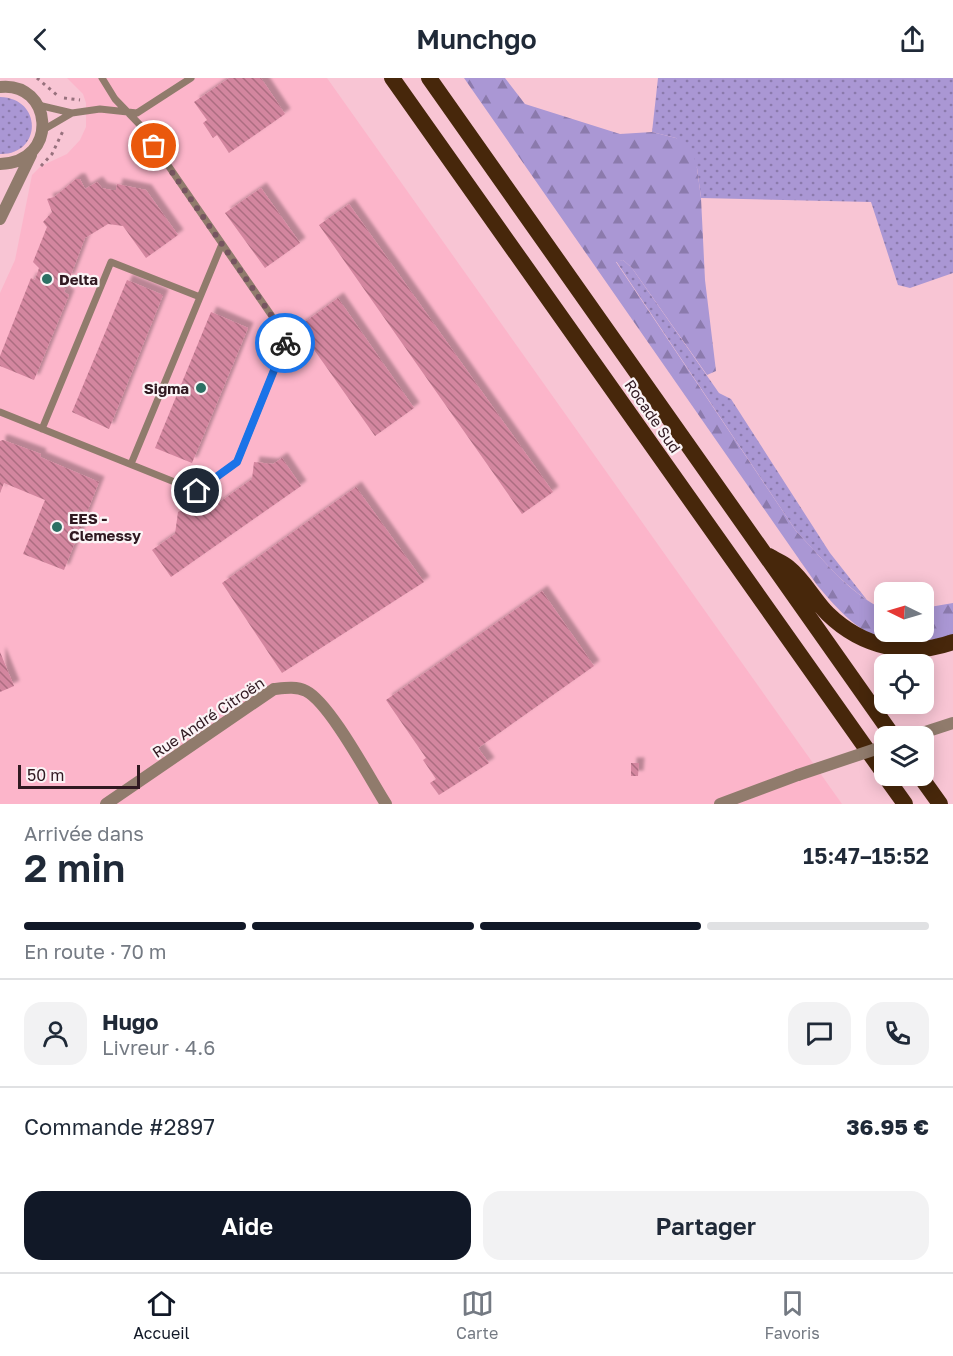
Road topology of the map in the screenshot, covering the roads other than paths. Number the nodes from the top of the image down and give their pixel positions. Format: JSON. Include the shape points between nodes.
{"nodes":[{"id":1,"x":16,"y":78,"type":"edge"},
{"id":2,"x":102,"y":78,"type":"edge"},
{"id":3,"x":191,"y":78,"type":"edge"},
{"id":4,"x":392,"y":78,"type":"edge"},
{"id":5,"x":429,"y":78,"type":"edge"},
{"id":6,"x":0,"y":87,"type":"edge"},
{"id":7,"x":29,"y":95,"type":"junction"},
{"id":8,"x":38,"y":105,"type":"junction"},
{"id":9,"x":128,"y":112,"type":"junction"},
{"id":10,"x":72,"y":113,"type":"junction"},
{"id":11,"x":43,"y":130,"type":"junction"},
{"id":12,"x":33,"y":151,"type":"junction"},
{"id":13,"x":0,"y":164,"type":"edge"},
{"id":14,"x":0,"y":213,"type":"edge"},
{"id":15,"x":222,"y":244,"type":"junction"},
{"id":16,"x":200,"y":297,"type":"junction"},
{"id":17,"x":0,"y":412,"type":"edge"},
{"id":18,"x":42,"y":429,"type":"junction"},
{"id":19,"x":131,"y":464,"type":"junction"},
{"id":20,"x":763,"y":552,"type":"junction"},
{"id":21,"x":953,"y":642,"type":"edge"},
{"id":22,"x":886,"y":726,"type":"edge"},
{"id":23,"x":874,"y":750,"type":"edge"},
{"id":24,"x":874,"y":759,"type":"edge"},
{"id":25,"x":893,"y":786,"type":"edge"},
{"id":26,"x":927,"y":786,"type":"edge"},
{"id":27,"x":106,"y":804,"type":"edge"},
{"id":28,"x":386,"y":804,"type":"edge"},
{"id":29,"x":720,"y":804,"type":"edge"},
{"id":30,"x":905,"y":804,"type":"edge"},
{"id":31,"x":940,"y":804,"type":"edge"}],
"edges":[{"from":1,"to":7,"type":"street"},
{"from":2,"to":9,"type":"lane"},
{"from":3,"to":9,"type":"lane","via":[[145,110]]},
{"from":4,"to":24,"type":"highway","name":"Rocade Sud"},
{"from":5,"to":20,"type":"highway","name":"Rocade Sud"},
{"from":6,"to":7,"type":"street","via":[[17,88]]},
{"from":7,"to":8,"type":"street"},
{"from":8,"to":10,"type":"lane"},
{"from":8,"to":11,"type":"street"},
{"from":9,"to":10,"type":"lane","via":[[100,108]]},
{"from":9,"to":15,"type":"lane"},
{"from":10,"to":11,"type":"lane"},
{"from":11,"to":12,"type":"street"},
{"from":12,"to":13,"type":"street","via":[[24,159]]},
{"from":12,"to":14,"type":"street"},
{"from":15,"to":16,"type":"lane"},
{"from":15,"to":19,"type":"lane","via":[[287,338],[237,462],[197,491]]},
{"from":16,"to":18,"type":"lane","via":[[111,262]]},
{"from":16,"to":19,"type":"lane"},
{"from":17,"to":18,"type":"lane"},
{"from":18,"to":19,"type":"lane"},
{"from":20,"to":21,"type":"highway","via":[[789,568],[829,615],[867,641],[895,649]]},
{"from":20,"to":22,"type":"highway","name":"Rocade Sud"},
{"from":23,"to":29,"type":"street","bridge":true},
{"from":25,"to":30,"type":"highway","name":"Rocade Sud"},
{"from":26,"to":31,"type":"highway"},
{"from":27,"to":28,"type":"street","name":"Rue André Citroën","via":[[274,689],[291,687],[306,691],[319,703]]}]}
